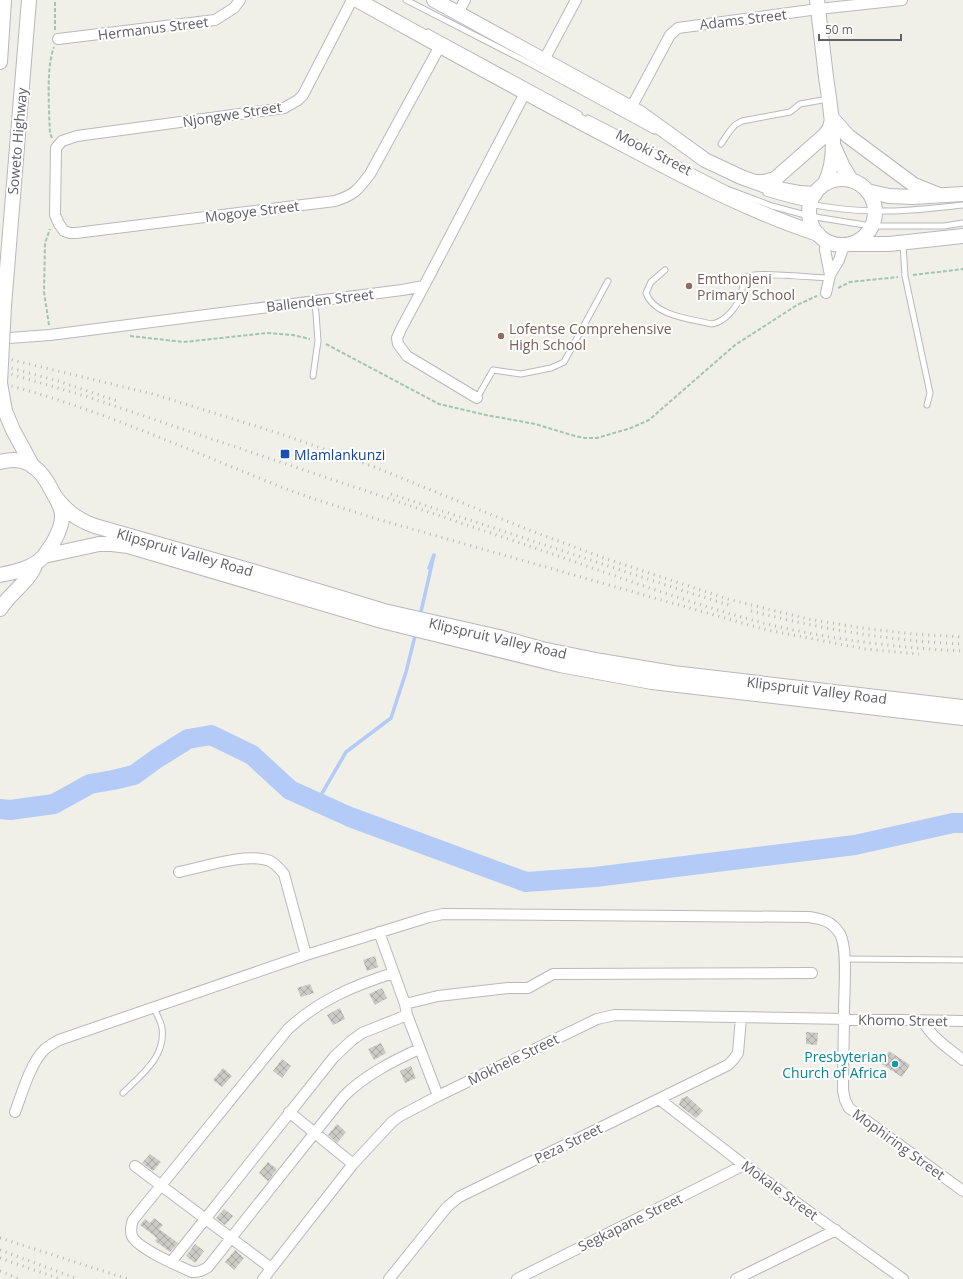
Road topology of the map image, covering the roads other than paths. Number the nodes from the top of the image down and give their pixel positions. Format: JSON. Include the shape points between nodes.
{"nodes":[{"id":1,"x":4,"y":0,"type":"edge"},
{"id":2,"x":29,"y":0,"type":"edge"},
{"id":3,"x":240,"y":0,"type":"edge"},
{"id":4,"x":352,"y":0,"type":"edge"},
{"id":5,"x":357,"y":0,"type":"edge"},
{"id":6,"x":406,"y":0,"type":"edge"},
{"id":7,"x":434,"y":0,"type":"edge"},
{"id":8,"x":465,"y":0,"type":"edge"},
{"id":9,"x":576,"y":0,"type":"edge"},
{"id":10,"x":902,"y":0,"type":"edge"},
{"id":11,"x":817,"y":5,"type":"edge"},
{"id":12,"x":458,"y":12,"type":"junction"},
{"id":13,"x":423,"y":29,"type":"dead end"},
{"id":14,"x":58,"y":39,"type":"road end"},
{"id":15,"x":440,"y":46,"type":"junction"},
{"id":16,"x":544,"y":60,"type":"junction"},
{"id":17,"x":0,"y":62,"type":"edge"},
{"id":18,"x":525,"y":93,"type":"junction"},
{"id":19,"x":829,"y":98,"type":"junction"},
{"id":20,"x":631,"y":108,"type":"junction"},
{"id":21,"x":832,"y":118,"type":"junction"},
{"id":22,"x":661,"y":136,"type":"dead end"},
{"id":23,"x":832,"y":143,"type":"junction"},
{"id":24,"x":721,"y":144,"type":"dead end"},
{"id":25,"x":681,"y":150,"type":"dead end"},
{"id":26,"x":851,"y":180,"type":"junction"},
{"id":27,"x":738,"y":182,"type":"dead end"},
{"id":28,"x":825,"y":183,"type":"junction"},
{"id":29,"x":757,"y":186,"type":"junction"},
{"id":30,"x":867,"y":191,"type":"junction"},
{"id":31,"x":963,"y":194,"type":"edge"},
{"id":32,"x":939,"y":195,"type":"junction"},
{"id":33,"x":811,"y":204,"type":"junction"},
{"id":34,"x":963,"y":205,"type":"edge"},
{"id":35,"x":874,"y":211,"type":"junction"},
{"id":36,"x":55,"y":215,"type":"joint"},
{"id":37,"x":963,"y":224,"type":"edge"},
{"id":38,"x":871,"y":226,"type":"junction"},
{"id":39,"x":963,"y":236,"type":"edge"},
{"id":40,"x":822,"y":237,"type":"junction"},
{"id":41,"x":903,"y":243,"type":"junction"},
{"id":42,"x":847,"y":244,"type":"junction"},
{"id":43,"x":665,"y":270,"type":"dead end"},
{"id":44,"x":830,"y":277,"type":"junction"},
{"id":45,"x":608,"y":281,"type":"dead end"},
{"id":46,"x":424,"y":286,"type":"junction"},
{"id":47,"x":826,"y":293,"type":"road end"},
{"id":48,"x":314,"y":301,"type":"junction"},
{"id":49,"x":0,"y":336,"type":"edge"},
{"id":50,"x":313,"y":376,"type":"dead end"},
{"id":51,"x":477,"y":398,"type":"joint"},
{"id":52,"x":927,"y":405,"type":"dead end"},
{"id":53,"x":0,"y":462,"type":"edge"},
{"id":54,"x":33,"y":467,"type":"junction"},
{"id":55,"x":54,"y":495,"type":"junction"},
{"id":56,"x":40,"y":559,"type":"junction"},
{"id":57,"x":0,"y":575,"type":"edge"},
{"id":58,"x":0,"y":609,"type":"edge"},
{"id":59,"x":383,"y":616,"type":"junction"},
{"id":60,"x":448,"y":632,"type":"junction"},
{"id":61,"x":963,"y":707,"type":"edge"},
{"id":62,"x":963,"y":718,"type":"edge"},
{"id":63,"x":179,"y":872,"type":"dead end"},
{"id":64,"x":379,"y":932,"type":"junction"},
{"id":65,"x":306,"y":955,"type":"junction"},
{"id":66,"x":844,"y":959,"type":"junction"},
{"id":67,"x":963,"y":960,"type":"edge"},
{"id":68,"x":812,"y":973,"type":"dead end"},
{"id":69,"x":393,"y":974,"type":"junction"},
{"id":70,"x":405,"y":1004,"type":"junction"},
{"id":71,"x":154,"y":1007,"type":"junction"},
{"id":72,"x":407,"y":1015,"type":"junction"},
{"id":73,"x":741,"y":1017,"type":"junction"},
{"id":74,"x":844,"y":1019,"type":"junction"},
{"id":75,"x":923,"y":1021,"type":"junction"},
{"id":76,"x":963,"y":1021,"type":"edge"},
{"id":77,"x":419,"y":1049,"type":"junction"},
{"id":78,"x":963,"y":1060,"type":"edge"},
{"id":79,"x":123,"y":1093,"type":"dead end"},
{"id":80,"x":438,"y":1096,"type":"junction"},
{"id":81,"x":659,"y":1099,"type":"junction"},
{"id":82,"x":15,"y":1112,"type":"dead end"},
{"id":83,"x":289,"y":1112,"type":"junction"},
{"id":84,"x":315,"y":1133,"type":"junction"},
{"id":85,"x":354,"y":1164,"type":"junction"},
{"id":86,"x":744,"y":1165,"type":"junction"},
{"id":87,"x":135,"y":1166,"type":"dead end"},
{"id":88,"x":162,"y":1186,"type":"junction"},
{"id":89,"x":963,"y":1191,"type":"edge"},
{"id":90,"x":205,"y":1219,"type":"junction"},
{"id":91,"x":836,"y":1230,"type":"junction"},
{"id":92,"x":231,"y":1238,"type":"junction"},
{"id":93,"x":171,"y":1262,"type":"junction"},
{"id":94,"x":271,"y":1268,"type":"junction"},
{"id":95,"x":263,"y":1279,"type":"edge"},
{"id":96,"x":389,"y":1279,"type":"edge"},
{"id":97,"x":517,"y":1279,"type":"edge"},
{"id":98,"x":736,"y":1279,"type":"edge"},
{"id":99,"x":903,"y":1279,"type":"edge"}],
"edges":[{"from":1,"to":17,"type":"main road"},
{"from":2,"to":54,"type":"main road","name":"Soweto Highway","bridge":true,"via":[[0,383],[5,411],[12,430]]},
{"from":3,"to":14,"type":"street","name":"Hermanus Street","via":[[234,8],[215,20]]},
{"from":4,"to":36,"type":"street","name":"Njongwe Street","via":[[303,95],[284,108],[77,136],[62,141],[56,148]]},
{"from":5,"to":15,"type":"main road","name":"Mooki Street"},
{"from":6,"to":22,"type":"lane","name":"Mooki Street","via":[[529,63]]},
{"from":7,"to":12,"type":"main road","name":"Mooki Street"},
{"from":8,"to":12,"type":"street"},
{"from":9,"to":16,"type":"street"},
{"from":10,"to":11,"type":"street","name":"Adams Street"},
{"from":11,"to":19,"type":"main road"},
{"from":11,"to":20,"type":"street","name":"Adams Street","via":[[674,30]]},
{"from":12,"to":16,"type":"main road","name":"Mooki Street"},
{"from":13,"to":33,"type":"lane","name":"Mooki Street","via":[[586,118],[727,189],[772,206]]},
{"from":15,"to":18,"type":"main road","name":"Mooki Street"},
{"from":15,"to":36,"type":"street","name":"Mogoye Street","via":[[370,174],[356,191],[347,197],[335,201],[76,234],[64,231]]},
{"from":16,"to":20,"type":"main road","name":"Mooki Street"},
{"from":18,"to":40,"type":"main road","name":"Mooki Street","via":[[705,187],[786,224]]},
{"from":18,"to":46,"type":"street"},
{"from":19,"to":21,"type":"main road"},
{"from":19,"to":24,"type":"lane","via":[[800,104],[790,112],[742,121],[729,132]]},
{"from":20,"to":29,"type":"main road","name":"Mooki Street","via":[[705,160]]},
{"from":21,"to":23,"type":"main road"},
{"from":21,"to":29,"type":"main road","via":[[825,135],[781,174]]},
{"from":21,"to":32,"type":"main road","via":[[856,142],[914,185]]},
{"from":23,"to":26,"type":"main road"},
{"from":23,"to":28,"type":"main road","via":[[829,175]]},
{"from":25,"to":27,"type":"lane","name":"Mooki Street"},
{"from":26,"to":28,"type":"main road","via":[[842,179]]},
{"from":26,"to":30,"type":"main road"},
{"from":28,"to":33,"type":"main road"},
{"from":29,"to":33,"type":"main road","name":"Mooki Street","via":[[800,193]]},
{"from":30,"to":32,"type":"main road","via":[[889,196]]},
{"from":30,"to":35,"type":"main road","via":[[874,204]]},
{"from":31,"to":32,"type":"main road"},
{"from":33,"to":35,"type":"lane","name":"Mooki Street"},
{"from":33,"to":38,"type":"lane","name":"Mooki Street"},
{"from":33,"to":40,"type":"main road","via":[[811,222]]},
{"from":34,"to":35,"type":"lane","name":"Mooki Street"},
{"from":35,"to":38,"type":"main road"},
{"from":37,"to":38,"type":"lane","name":"Mooki Street"},
{"from":38,"to":42,"type":"main road","via":[[862,237]]},
{"from":39,"to":41,"type":"main road"},
{"from":40,"to":42,"type":"main road","name":"Mooki Street","via":[[833,243]]},
{"from":40,"to":44,"type":"street"},
{"from":41,"to":42,"type":"main road"},
{"from":41,"to":52,"type":"lane","via":[[905,276],[930,393]]},
{"from":42,"to":44,"type":"street"},
{"from":43,"to":44,"type":"lane","via":[[652,282],[646,293],[654,305],[667,313],[712,324],[723,320],[734,308],[746,277],[764,274]]},
{"from":44,"to":47,"type":"street"},
{"from":45,"to":51,"type":"lane","via":[[564,362],[552,368],[521,374],[493,370]]},
{"from":46,"to":48,"type":"street","name":"Ballenden Street"},
{"from":46,"to":51,"type":"street","via":[[401,329],[397,338],[398,344],[407,356]]},
{"from":48,"to":49,"type":"street","name":"Ballenden Street","via":[[50,335],[10,338]]},
{"from":48,"to":50,"type":"lane","via":[[318,341]]},
{"from":53,"to":54,"type":"main road","via":[[18,459]]},
{"from":54,"to":55,"type":"main road","via":[[46,480]]},
{"from":55,"to":56,"type":"main road","via":[[61,508],[62,522],[55,539]]},
{"from":55,"to":59,"type":"main road","name":"Klipspruit Valley Road","via":[[65,509],[84,522],[252,571]]},
{"from":56,"to":57,"type":"main road","name":"Klipspruit Valley Road","via":[[25,568]]},
{"from":56,"to":58,"type":"main road"},
{"from":56,"to":59,"type":"main road","name":"Klipspruit Valley Road","via":[[99,544],[128,546]]},
{"from":59,"to":60,"type":"main road","name":"Klipspruit Valley Road"},
{"from":60,"to":61,"type":"main road","name":"Klipspruit Valley Road","via":[[499,637],[542,649],[666,672]]},
{"from":60,"to":62,"type":"main road","name":"Klipspruit Valley Road","via":[[560,665],[652,682]]},
{"from":63,"to":65,"type":"street","via":[[250,858],[271,861],[284,874]]},
{"from":64,"to":65,"type":"street","name":"Mophiring Street"},
{"from":64,"to":66,"type":"street","name":"Mophiring Street","via":[[443,914],[808,917],[823,919],[837,929],[843,941]]},
{"from":64,"to":69,"type":"street"},
{"from":65,"to":71,"type":"street","name":"Mophiring Street"},
{"from":66,"to":67,"type":"lane"},
{"from":66,"to":74,"type":"street","name":"Mophiring Street"},
{"from":68,"to":70,"type":"street","via":[[553,974],[528,988],[438,996]]},
{"from":69,"to":70,"type":"street"},
{"from":69,"to":88,"type":"street","via":[[332,997],[302,1016],[276,1044]]},
{"from":70,"to":72,"type":"street"},
{"from":71,"to":79,"type":"lane","via":[[162,1027],[162,1044],[155,1059]]},
{"from":71,"to":82,"type":"street","name":"Mophiring Street","via":[[59,1040],[49,1046],[40,1054],[33,1066]]},
{"from":72,"to":77,"type":"street"},
{"from":72,"to":83,"type":"street","via":[[362,1033],[350,1041]]},
{"from":73,"to":74,"type":"street","name":"Mokhele Street"},
{"from":73,"to":80,"type":"street","name":"Mokhele Street","via":[[616,1014],[607,1016],[566,1033]]},
{"from":73,"to":81,"type":"street","name":"Peza Street","via":[[738,1053],[733,1060],[723,1068]]},
{"from":74,"to":75,"type":"street","name":"Khomo Street"},
{"from":74,"to":89,"type":"street","name":"Mophiring Street","via":[[843,1090],[849,1108]]},
{"from":75,"to":76,"type":"street","name":"Khomo Street"},
{"from":75,"to":78,"type":"street","via":[[937,1040]]},
{"from":77,"to":80,"type":"street"},
{"from":77,"to":84,"type":"street","via":[[357,1084],[344,1096]]},
{"from":80,"to":85,"type":"street","name":"Mokhele Street","via":[[392,1122]]},
{"from":81,"to":86,"type":"street","name":"Mokale Street"},
{"from":81,"to":96,"type":"street","name":"Peza Street","via":[[459,1197],[447,1206]]},
{"from":83,"to":84,"type":"street"},
{"from":83,"to":90,"type":"street"},
{"from":84,"to":85,"type":"street"},
{"from":84,"to":92,"type":"street"},
{"from":85,"to":94,"type":"street","name":"Mokhele Street"},
{"from":86,"to":91,"type":"street","name":"Mokale Street"},
{"from":86,"to":97,"type":"street","name":"Segkapane Street"},
{"from":87,"to":88,"type":"street"},
{"from":88,"to":90,"type":"street"},
{"from":88,"to":93,"type":"street","via":[[133,1220],[130,1229],[140,1245]]},
{"from":90,"to":92,"type":"street"},
{"from":90,"to":93,"type":"street"},
{"from":91,"to":98,"type":"street"},
{"from":91,"to":99,"type":"street","name":"Mokale Street"},
{"from":92,"to":93,"type":"street","via":[[208,1267],[199,1272],[192,1272]]},
{"from":92,"to":94,"type":"street"},
{"from":94,"to":95,"type":"street","name":"Mokhele Street"}]}
